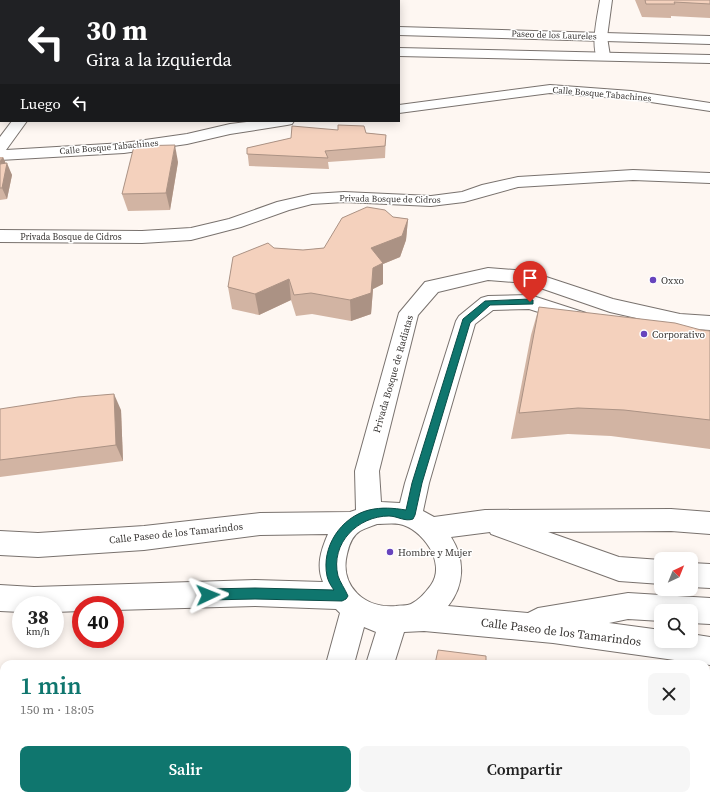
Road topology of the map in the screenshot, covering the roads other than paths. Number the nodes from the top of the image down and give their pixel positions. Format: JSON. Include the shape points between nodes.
{"nodes":[{"id":1,"x":606,"y":0,"type":"edge"},
{"id":2,"x":603,"y":23,"type":"junction"},
{"id":3,"x":400,"y":31,"type":"edge"},
{"id":4,"x":601,"y":37,"type":"junction"},
{"id":5,"x":636,"y":38,"type":"junction"},
{"id":6,"x":710,"y":40,"type":"edge"},
{"id":7,"x":400,"y":52,"type":"edge"},
{"id":8,"x":603,"y":56,"type":"junction"},
{"id":9,"x":710,"y":59,"type":"edge"},
{"id":10,"x":710,"y":107,"type":"edge"},
{"id":11,"x":400,"y":109,"type":"edge"},
{"id":12,"x":19,"y":122,"type":"edge"},
{"id":13,"x":280,"y":122,"type":"edge"},
{"id":14,"x":0,"y":148,"type":"edge"},
{"id":15,"x":0,"y":155,"type":"edge"},
{"id":16,"x":710,"y":178,"type":"edge"},
{"id":17,"x":0,"y":236,"type":"edge"},
{"id":18,"x":594,"y":323,"type":"edge"},
{"id":19,"x":710,"y":323,"type":"edge"},
{"id":20,"x":410,"y":515,"type":"junction"},
{"id":21,"x":360,"y":519,"type":"junction"},
{"id":22,"x":485,"y":521,"type":"junction"},
{"id":23,"x":710,"y":523,"type":"edge"},
{"id":24,"x":432,"y":529,"type":"junction"},
{"id":25,"x":1,"y":545,"type":"edge"},
{"id":26,"x":654,"y":572,"type":"edge"},
{"id":27,"x":698,"y":575,"type":"edge"},
{"id":28,"x":710,"y":576,"type":"edge"},
{"id":29,"x":0,"y":598,"type":"edge"},
{"id":30,"x":349,"y":602,"type":"junction"},
{"id":31,"x":710,"y":611,"type":"edge"},
{"id":32,"x":402,"y":619,"type":"junction"},
{"id":33,"x":518,"y":625,"type":"junction"},
{"id":34,"x":710,"y":651,"type":"edge"},
{"id":35,"x":341,"y":660,"type":"edge"},
{"id":36,"x":382,"y":660,"type":"edge"}],
"edges":[{"from":1,"to":2,"type":"street"},
{"from":2,"to":4,"type":"street"},
{"from":2,"to":5,"type":"street"},
{"from":3,"to":4,"type":"street","name":"Paseo de los Laureles"},
{"from":4,"to":5,"type":"street","name":"Paseo de los Laureles"},
{"from":4,"to":8,"type":"street"},
{"from":5,"to":6,"type":"street","name":"Paseo de los Laureles"},
{"from":7,"to":8,"type":"street","name":"Paseo de los Laureles"},
{"from":8,"to":9,"type":"street","name":"Paseo de los Laureles"},
{"from":10,"to":11,"type":"street","name":"Calle Bosque Tabachines","via":[[631,95],[550,89]]},
{"from":12,"to":14,"type":"street"},
{"from":13,"to":15,"type":"street","name":"Calle Bosque Tabachines","via":[[124,148]]},
{"from":16,"to":17,"type":"street","name":"Privada Bosque de Cidros","via":[[633,175],[518,182],[464,197],[431,201],[344,197],[312,199],[235,223],[184,234],[142,237]]},
{"from":18,"to":20,"type":"street","via":[[530,302],[488,302],[466,321],[417,483]]},
{"from":19,"to":21,"type":"street","name":"Privada Bosque de Radiatas","via":[[680,321],[610,305],[528,277],[488,274],[432,287],[409,313],[367,471]]},
{"from":20,"to":21,"type":"street","via":[[390,512]]},
{"from":20,"to":24,"type":"street"},
{"from":21,"to":25,"type":"street","name":"Calle Paseo de los Tamarindos","via":[[260,524],[136,538]]},
{"from":21,"to":30,"type":"street","via":[[338,538],[332,557],[333,576]]},
{"from":22,"to":23,"type":"street","via":[[671,520]]},
{"from":22,"to":24,"type":"street"},
{"from":22,"to":26,"type":"street","via":[[619,569]]},
{"from":24,"to":32,"type":"street","via":[[443,544],[448,560],[448,578],[441,594],[429,608]]},
{"from":27,"to":28,"type":"street"},
{"from":29,"to":30,"type":"street","via":[[34,600],[255,593]]},
{"from":30,"to":32,"type":"street","via":[[373,618]]},
{"from":30,"to":35,"type":"street"},
{"from":31,"to":33,"type":"street","via":[[628,606]]},
{"from":32,"to":33,"type":"street","name":"Calle Paseo de los Tamarindos"},
{"from":32,"to":36,"type":"street"},
{"from":33,"to":34,"type":"street","name":"Calle Paseo de los Tamarindos"}]}
